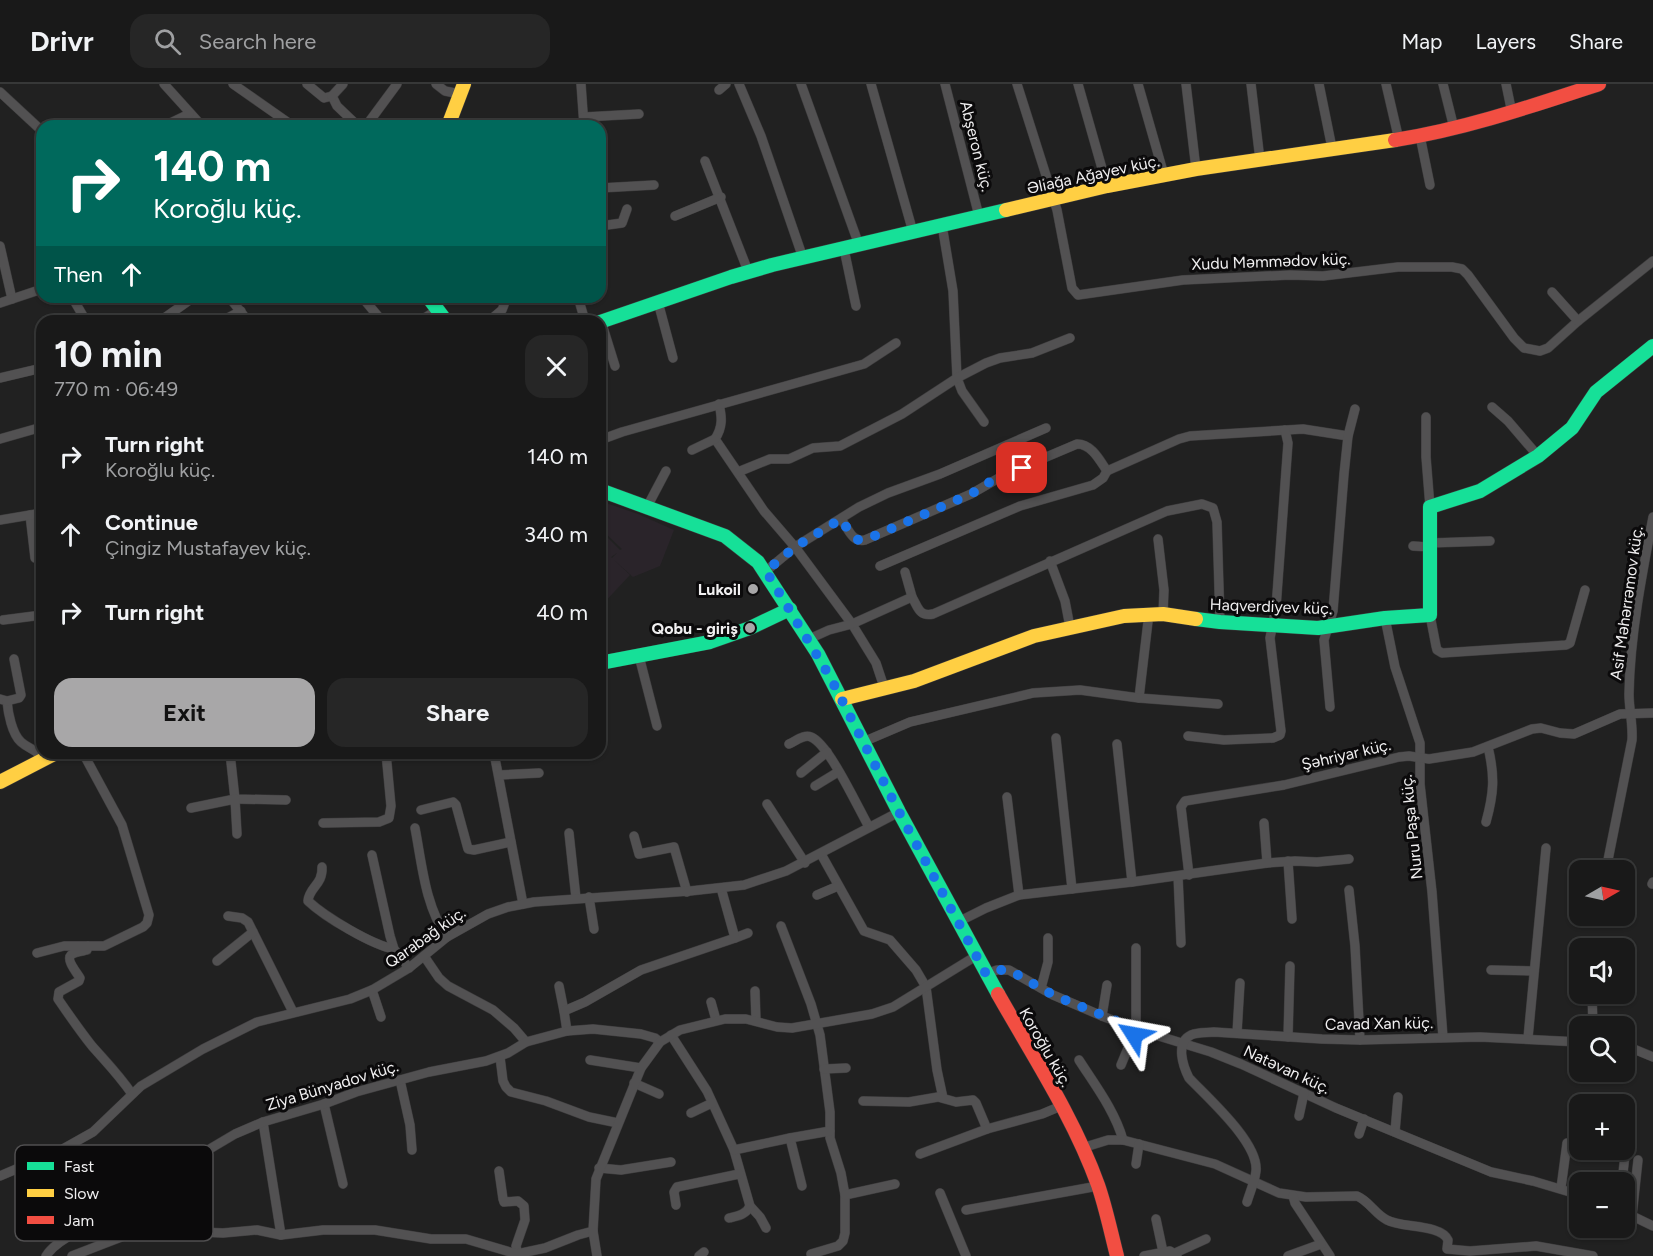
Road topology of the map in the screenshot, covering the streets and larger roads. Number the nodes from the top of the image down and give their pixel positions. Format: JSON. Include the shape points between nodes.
{"nodes":[{"id":1,"x":164,"y":84,"type":"edge"},
{"id":2,"x":233,"y":84,"type":"edge"},
{"id":3,"x":307,"y":84,"type":"edge"},
{"id":4,"x":343,"y":84,"type":"edge"},
{"id":5,"x":396,"y":84,"type":"edge"},
{"id":6,"x":436,"y":84,"type":"edge"},
{"id":7,"x":581,"y":84,"type":"edge"},
{"id":8,"x":739,"y":84,"type":"edge"},
{"id":9,"x":801,"y":84,"type":"edge"},
{"id":10,"x":871,"y":84,"type":"edge"},
{"id":11,"x":945,"y":84,"type":"edge"},
{"id":12,"x":1017,"y":84,"type":"edge"},
{"id":13,"x":1078,"y":84,"type":"edge"},
{"id":14,"x":1138,"y":84,"type":"edge"},
{"id":15,"x":1186,"y":84,"type":"edge"},
{"id":16,"x":1251,"y":84,"type":"edge"},
{"id":17,"x":1319,"y":84,"type":"edge"},
{"id":18,"x":1386,"y":84,"type":"edge"},
{"id":19,"x":1443,"y":84,"type":"edge"},
{"id":20,"x":1506,"y":84,"type":"edge"},
{"id":21,"x":1599,"y":84,"type":"edge"},
{"id":22,"x":1572,"y":88,"type":"edge"},
{"id":23,"x":462,"y":89,"type":"edge"},
{"id":24,"x":0,"y":92,"type":"edge"},
{"id":25,"x":332,"y":96,"type":"junction"},
{"id":26,"x":1512,"y":113,"type":"junction"},
{"id":27,"x":189,"y":114,"type":"junction"},
{"id":28,"x":639,"y":114,"type":"dead end"},
{"id":29,"x":176,"y":120,"type":"edge"},
{"id":30,"x":196,"y":120,"type":"edge"},
{"id":31,"x":284,"y":120,"type":"edge"},
{"id":32,"x":352,"y":120,"type":"edge"},
{"id":33,"x":370,"y":120,"type":"edge"},
{"id":34,"x":450,"y":120,"type":"edge"},
{"id":35,"x":584,"y":120,"type":"edge"},
{"id":36,"x":598,"y":120,"type":"edge"},
{"id":37,"x":36,"y":125,"type":"edge"},
{"id":38,"x":1454,"y":128,"type":"junction"},
{"id":39,"x":1420,"y":136,"type":"junction"},
{"id":40,"x":1399,"y":140,"type":"junction"},
{"id":41,"x":1332,"y":148,"type":"junction"},
{"id":42,"x":1260,"y":160,"type":"junction"},
{"id":43,"x":705,"y":161,"type":"dead end"},
{"id":44,"x":1196,"y":169,"type":"junction"},
{"id":45,"x":1164,"y":175,"type":"junction"},
{"id":46,"x":654,"y":185,"type":"dead end"},
{"id":47,"x":1430,"y":185,"type":"dead end"},
{"id":48,"x":1107,"y":186,"type":"junction"},
{"id":49,"x":606,"y":188,"type":"edge"},
{"id":50,"x":721,"y":197,"type":"junction"},
{"id":51,"x":1054,"y":199,"type":"junction"},
{"id":52,"x":627,"y":208,"type":"dead end"},
{"id":53,"x":675,"y":216,"type":"dead end"},
{"id":54,"x":979,"y":216,"type":"junction"},
{"id":55,"x":606,"y":225,"type":"edge"},
{"id":56,"x":942,"y":225,"type":"junction"},
{"id":57,"x":913,"y":232,"type":"junction"},
{"id":58,"x":859,"y":245,"type":"junction"},
{"id":59,"x":0,"y":246,"type":"edge"},
{"id":60,"x":844,"y":249,"type":"junction"},
{"id":61,"x":803,"y":258,"type":"junction"},
{"id":62,"x":1653,"y":261,"type":"edge"},
{"id":63,"x":748,"y":271,"type":"junction"},
{"id":64,"x":36,"y":291,"type":"edge"},
{"id":65,"x":1552,"y":292,"type":"dead end"},
{"id":66,"x":12,"y":299,"type":"junction"},
{"id":67,"x":658,"y":302,"type":"junction"},
{"id":68,"x":0,"y":303,"type":"edge"},
{"id":69,"x":186,"y":303,"type":"edge"},
{"id":70,"x":232,"y":303,"type":"edge"},
{"id":71,"x":367,"y":303,"type":"edge"},
{"id":72,"x":505,"y":303,"type":"edge"},
{"id":73,"x":856,"y":306,"type":"dead end"},
{"id":74,"x":241,"y":311,"type":"junction"},
{"id":75,"x":168,"y":315,"type":"edge"},
{"id":76,"x":233,"y":315,"type":"edge"},
{"id":77,"x":244,"y":315,"type":"edge"},
{"id":78,"x":377,"y":315,"type":"edge"},
{"id":79,"x":496,"y":315,"type":"edge"},
{"id":80,"x":606,"y":319,"type":"edge"},
{"id":81,"x":1578,"y":321,"type":"junction"},
{"id":82,"x":1070,"y":338,"type":"dead end"},
{"id":83,"x":606,"y":339,"type":"edge"},
{"id":84,"x":896,"y":344,"type":"dead end"},
{"id":85,"x":1653,"y":346,"type":"edge"},
{"id":86,"x":673,"y":358,"type":"dead end"},
{"id":87,"x":615,"y":366,"type":"dead end"},
{"id":88,"x":36,"y":369,"type":"edge"},
{"id":89,"x":0,"y":378,"type":"edge"},
{"id":90,"x":957,"y":378,"type":"junction"},
{"id":91,"x":719,"y":404,"type":"junction"},
{"id":92,"x":1492,"y":407,"type":"dead end"},
{"id":93,"x":1355,"y":409,"type":"dead end"},
{"id":94,"x":1426,"y":417,"type":"dead end"},
{"id":95,"x":984,"y":422,"type":"dead end"},
{"id":96,"x":1046,"y":428,"type":"dead end"},
{"id":97,"x":36,"y":429,"type":"edge"},
{"id":98,"x":1286,"y":430,"type":"junction"},
{"id":99,"x":1348,"y":436,"type":"junction"},
{"id":100,"x":0,"y":438,"type":"edge"},
{"id":101,"x":606,"y":438,"type":"edge"},
{"id":102,"x":715,"y":439,"type":"junction"},
{"id":103,"x":692,"y":450,"type":"dead end"},
{"id":104,"x":1538,"y":456,"type":"junction"},
{"id":105,"x":666,"y":471,"type":"dead end"},
{"id":106,"x":1107,"y":471,"type":"junction"},
{"id":107,"x":738,"y":472,"type":"junction"},
{"id":108,"x":606,"y":491,"type":"edge"},
{"id":109,"x":647,"y":507,"type":"junction"},
{"id":110,"x":1431,"y":507,"type":"junction"},
{"id":111,"x":36,"y":514,"type":"edge"},
{"id":112,"x":30,"y":515,"type":"junction"},
{"id":113,"x":1653,"y":518,"type":"edge"},
{"id":114,"x":841,"y":519,"type":"junction"},
{"id":115,"x":0,"y":520,"type":"edge"},
{"id":116,"x":1158,"y":538,"type":"dead end"},
{"id":117,"x":1490,"y":541,"type":"dead end"},
{"id":118,"x":1430,"y":545,"type":"junction"},
{"id":119,"x":1413,"y":546,"type":"dead end"},
{"id":120,"x":795,"y":547,"type":"junction"},
{"id":121,"x":35,"y":558,"type":"dead end"},
{"id":122,"x":1050,"y":561,"type":"junction"},
{"id":123,"x":880,"y":566,"type":"dead end"},
{"id":124,"x":766,"y":571,"type":"junction"},
{"id":125,"x":905,"y":572,"type":"dead end"},
{"id":126,"x":1586,"y":590,"type":"dead end"},
{"id":127,"x":912,"y":597,"type":"junction"},
{"id":128,"x":790,"y":609,"type":"junction"},
{"id":129,"x":1156,"y":614,"type":"junction"},
{"id":130,"x":1430,"y":615,"type":"junction"},
{"id":131,"x":36,"y":616,"type":"edge"},
{"id":132,"x":1385,"y":618,"type":"junction"},
{"id":133,"x":3,"y":620,"type":"dead end"},
{"id":134,"x":1220,"y":622,"type":"junction"},
{"id":135,"x":852,"y":624,"type":"junction"},
{"id":136,"x":1272,"y":624,"type":"junction"},
{"id":137,"x":1070,"y":627,"type":"junction"},
{"id":138,"x":1328,"y":627,"type":"junction"},
{"id":139,"x":809,"y":639,"type":"junction"},
{"id":140,"x":639,"y":656,"type":"junction"},
{"id":141,"x":14,"y":659,"type":"dead end"},
{"id":142,"x":606,"y":662,"type":"edge"},
{"id":143,"x":884,"y":687,"type":"junction"},
{"id":144,"x":1139,"y":698,"type":"junction"},
{"id":145,"x":842,"y":699,"type":"junction"},
{"id":146,"x":3,"y":700,"type":"edge"},
{"id":147,"x":1218,"y":704,"type":"dead end"},
{"id":148,"x":1330,"y":707,"type":"dead end"},
{"id":149,"x":1653,"y":713,"type":"edge"},
{"id":150,"x":1631,"y":714,"type":"junction"},
{"id":151,"x":657,"y":726,"type":"dead end"},
{"id":152,"x":1188,"y":736,"type":"dead end"},
{"id":153,"x":1056,"y":738,"type":"dead end"},
{"id":154,"x":863,"y":742,"type":"junction"},
{"id":155,"x":789,"y":744,"type":"dead end"},
{"id":156,"x":1117,"y":744,"type":"dead end"},
{"id":157,"x":1488,"y":747,"type":"junction"},
{"id":158,"x":36,"y":750,"type":"edge"},
{"id":159,"x":827,"y":752,"type":"junction"},
{"id":160,"x":1420,"y":758,"type":"junction"},
{"id":161,"x":87,"y":759,"type":"edge"},
{"id":162,"x":231,"y":759,"type":"edge"},
{"id":163,"x":386,"y":759,"type":"edge"},
{"id":164,"x":495,"y":759,"type":"edge"},
{"id":165,"x":42,"y":760,"type":"edge"},
{"id":166,"x":838,"y":771,"type":"junction"},
{"id":167,"x":539,"y":773,"type":"dead end"},
{"id":168,"x":801,"y":774,"type":"dead end"},
{"id":169,"x":499,"y":775,"type":"junction"},
{"id":170,"x":0,"y":782,"type":"edge"},
{"id":171,"x":815,"y":786,"type":"dead end"},
{"id":172,"x":1007,"y":797,"type":"dead end"},
{"id":173,"x":235,"y":799,"type":"junction"},
{"id":174,"x":286,"y":800,"type":"dead end"},
{"id":175,"x":767,"y":804,"type":"dead end"},
{"id":176,"x":191,"y":808,"type":"dead end"},
{"id":177,"x":421,"y":810,"type":"dead end"},
{"id":178,"x":899,"y":812,"type":"junction"},
{"id":179,"x":1486,"y":822,"type":"dead end"},
{"id":180,"x":322,"y":823,"type":"dead end"},
{"id":181,"x":1264,"y":823,"type":"dead end"},
{"id":182,"x":868,"y":827,"type":"junction"},
{"id":183,"x":415,"y":828,"type":"dead end"},
{"id":184,"x":569,"y":833,"type":"dead end"},
{"id":185,"x":237,"y":834,"type":"dead end"},
{"id":186,"x":634,"y":836,"type":"dead end"},
{"id":187,"x":511,"y":842,"type":"junction"},
{"id":188,"x":1546,"y":848,"type":"dead end"},
{"id":189,"x":822,"y":854,"type":"junction"},
{"id":190,"x":372,"y":855,"type":"dead end"},
{"id":191,"x":1349,"y":859,"type":"dead end"},
{"id":192,"x":1608,"y":860,"type":"edge"},
{"id":193,"x":1288,"y":861,"type":"junction"},
{"id":194,"x":805,"y":863,"type":"junction"},
{"id":195,"x":1267,"y":863,"type":"junction"},
{"id":196,"x":322,"y":867,"type":"dead end"},
{"id":197,"x":1189,"y":874,"type":"junction"},
{"id":198,"x":1178,"y":876,"type":"junction"},
{"id":199,"x":1132,"y":882,"type":"junction"},
{"id":200,"x":838,"y":885,"type":"junction"},
{"id":201,"x":721,"y":888,"type":"junction"},
{"id":202,"x":1072,"y":889,"type":"junction"},
{"id":203,"x":1349,"y":890,"type":"dead end"},
{"id":204,"x":687,"y":891,"type":"junction"},
{"id":205,"x":818,"y":895,"type":"dead end"},
{"id":206,"x":1019,"y":895,"type":"junction"},
{"id":207,"x":589,"y":897,"type":"junction"},
{"id":208,"x":576,"y":898,"type":"junction"},
{"id":209,"x":523,"y":904,"type":"junction"},
{"id":210,"x":228,"y":916,"type":"dead end"},
{"id":211,"x":1292,"y":919,"type":"dead end"},
{"id":212,"x":958,"y":922,"type":"junction"},
{"id":213,"x":781,"y":926,"type":"dead end"},
{"id":214,"x":594,"y":930,"type":"dead end"},
{"id":215,"x":253,"y":932,"type":"junction"},
{"id":216,"x":748,"y":933,"type":"dead end"},
{"id":217,"x":447,"y":937,"type":"junction"},
{"id":218,"x":735,"y":938,"type":"junction"},
{"id":219,"x":1048,"y":938,"type":"dead end"},
{"id":220,"x":1180,"y":943,"type":"dead end"},
{"id":221,"x":88,"y":946,"type":"junction"},
{"id":222,"x":1136,"y":948,"type":"dead end"},
{"id":223,"x":394,"y":949,"type":"junction"},
{"id":224,"x":37,"y":952,"type":"dead end"},
{"id":225,"x":424,"y":956,"type":"junction"},
{"id":226,"x":976,"y":956,"type":"junction"},
{"id":227,"x":217,"y":961,"type":"dead end"},
{"id":228,"x":1290,"y":966,"type":"dead end"},
{"id":229,"x":408,"y":968,"type":"junction"},
{"id":230,"x":1491,"y":970,"type":"dead end"},
{"id":231,"x":1534,"y":971,"type":"junction"},
{"id":232,"x":986,"y":974,"type":"junction"},
{"id":233,"x":1240,"y":983,"type":"dead end"},
{"id":234,"x":1107,"y":985,"type":"dead end"},
{"id":235,"x":559,"y":986,"type":"dead end"},
{"id":236,"x":926,"y":987,"type":"junction"},
{"id":237,"x":1041,"y":988,"type":"junction"},
{"id":238,"x":372,"y":990,"type":"junction"},
{"id":239,"x":755,"y":991,"type":"dead end"},
{"id":240,"x":711,"y":1002,"type":"dead end"},
{"id":241,"x":564,"y":1011,"type":"junction"},
{"id":242,"x":293,"y":1012,"type":"junction"},
{"id":243,"x":1102,"y":1016,"type":"junction"},
{"id":244,"x":381,"y":1017,"type":"dead end"},
{"id":245,"x":716,"y":1020,"type":"junction"},
{"id":246,"x":756,"y":1021,"type":"junction"},
{"id":247,"x":817,"y":1025,"type":"junction"},
{"id":248,"x":1136,"y":1029,"type":"junction"},
{"id":249,"x":567,"y":1031,"type":"junction"},
{"id":250,"x":1237,"y":1033,"type":"junction"},
{"id":251,"x":671,"y":1035,"type":"junction"},
{"id":252,"x":1288,"y":1036,"type":"junction"},
{"id":253,"x":1443,"y":1037,"type":"junction"},
{"id":254,"x":1528,"y":1038,"type":"junction"},
{"id":255,"x":1360,"y":1040,"type":"junction"},
{"id":256,"x":1569,"y":1041,"type":"edge"},
{"id":257,"x":526,"y":1042,"type":"junction"},
{"id":258,"x":660,"y":1042,"type":"junction"},
{"id":259,"x":1182,"y":1043,"type":"junction"},
{"id":260,"x":1635,"y":1050,"type":"edge"},
{"id":261,"x":500,"y":1057,"type":"junction"},
{"id":262,"x":1653,"y":1057,"type":"edge"},
{"id":263,"x":590,"y":1060,"type":"dead end"},
{"id":264,"x":1080,"y":1060,"type":"dead end"},
{"id":265,"x":1121,"y":1065,"type":"dead end"},
{"id":266,"x":641,"y":1068,"type":"junction"},
{"id":267,"x":846,"y":1068,"type":"dead end"},
{"id":268,"x":824,"y":1069,"type":"junction"},
{"id":269,"x":400,"y":1080,"type":"junction"},
{"id":270,"x":634,"y":1083,"type":"junction"},
{"id":271,"x":1304,"y":1093,"type":"junction"},
{"id":272,"x":132,"y":1094,"type":"junction"},
{"id":273,"x":659,"y":1094,"type":"dead end"},
{"id":274,"x":1398,"y":1097,"type":"dead end"},
{"id":275,"x":943,"y":1098,"type":"junction"},
{"id":276,"x":862,"y":1101,"type":"dead end"},
{"id":277,"x":712,"y":1103,"type":"junction"},
{"id":278,"x":324,"y":1104,"type":"junction"},
{"id":279,"x":1061,"y":1106,"type":"junction"},
{"id":280,"x":691,"y":1113,"type":"dead end"},
{"id":281,"x":1299,"y":1116,"type":"dead end"},
{"id":282,"x":1364,"y":1119,"type":"junction"},
{"id":283,"x":263,"y":1122,"type":"junction"},
{"id":284,"x":618,"y":1123,"type":"junction"},
{"id":285,"x":987,"y":1129,"type":"junction"},
{"id":286,"x":830,"y":1131,"type":"junction"},
{"id":287,"x":1395,"y":1132,"type":"junction"},
{"id":288,"x":1359,"y":1134,"type":"dead end"},
{"id":289,"x":790,"y":1138,"type":"junction"},
{"id":290,"x":1123,"y":1140,"type":"junction"},
{"id":291,"x":1567,"y":1143,"type":"dead end"},
{"id":292,"x":1140,"y":1144,"type":"junction"},
{"id":293,"x":71,"y":1145,"type":"edge"},
{"id":294,"x":213,"y":1147,"type":"edge"},
{"id":295,"x":1082,"y":1148,"type":"junction"},
{"id":296,"x":412,"y":1150,"type":"dead end"},
{"id":297,"x":734,"y":1150,"type":"junction"},
{"id":298,"x":920,"y":1154,"type":"dead end"},
{"id":299,"x":1638,"y":1160,"type":"dead end"},
{"id":300,"x":671,"y":1162,"type":"dead end"},
{"id":301,"x":1136,"y":1164,"type":"dead end"},
{"id":302,"x":599,"y":1168,"type":"junction"},
{"id":303,"x":15,"y":1169,"type":"edge"},
{"id":304,"x":500,"y":1171,"type":"dead end"},
{"id":305,"x":740,"y":1174,"type":"junction"},
{"id":306,"x":0,"y":1176,"type":"edge"},
{"id":307,"x":1635,"y":1176,"type":"edge"},
{"id":308,"x":1253,"y":1180,"type":"junction"},
{"id":309,"x":343,"y":1184,"type":"dead end"},
{"id":310,"x":895,"y":1184,"type":"dead end"},
{"id":311,"x":802,"y":1186,"type":"dead end"},
{"id":312,"x":1098,"y":1186,"type":"junction"},
{"id":313,"x":1561,"y":1188,"type":"junction"},
{"id":314,"x":1569,"y":1191,"type":"edge"},
{"id":315,"x":940,"y":1193,"type":"dead end"},
{"id":316,"x":845,"y":1196,"type":"junction"},
{"id":317,"x":1293,"y":1196,"type":"junction"},
{"id":318,"x":1247,"y":1202,"type":"dead end"},
{"id":319,"x":676,"y":1205,"type":"dead end"},
{"id":320,"x":750,"y":1206,"type":"junction"},
{"id":321,"x":966,"y":1210,"type":"dead end"},
{"id":322,"x":1635,"y":1217,"type":"edge"},
{"id":323,"x":729,"y":1218,"type":"dead end"},
{"id":324,"x":1156,"y":1219,"type":"dead end"},
{"id":325,"x":1653,"y":1226,"type":"edge"},
{"id":326,"x":766,"y":1228,"type":"dead end"},
{"id":327,"x":593,"y":1231,"type":"junction"},
{"id":328,"x":213,"y":1233,"type":"edge"},
{"id":329,"x":281,"y":1235,"type":"junction"},
{"id":330,"x":1206,"y":1239,"type":"dead end"},
{"id":331,"x":61,"y":1241,"type":"edge"},
{"id":332,"x":111,"y":1241,"type":"edge"},
{"id":333,"x":1321,"y":1244,"type":"junction"},
{"id":334,"x":1163,"y":1252,"type":"junction"},
{"id":335,"x":1447,"y":1253,"type":"edge"},
{"id":336,"x":518,"y":1255,"type":"edge"},
{"id":337,"x":808,"y":1255,"type":"edge"},
{"id":338,"x":1176,"y":1255,"type":"edge"},
{"id":339,"x":46,"y":1256,"type":"edge"},
{"id":340,"x":72,"y":1256,"type":"edge"},
{"id":341,"x":597,"y":1256,"type":"edge"},
{"id":342,"x":966,"y":1256,"type":"edge"},
{"id":343,"x":1117,"y":1256,"type":"edge"},
{"id":344,"x":1143,"y":1256,"type":"edge"},
{"id":345,"x":1288,"y":1256,"type":"edge"},
{"id":346,"x":1330,"y":1256,"type":"edge"},
{"id":347,"x":1593,"y":1256,"type":"edge"}],
"edges":[{"from":1,"to":27,"type":"street"},
{"from":2,"to":31,"type":"street"},
{"from":3,"to":25,"type":"street","via":[[324,98]]},
{"from":4,"to":25,"type":"street"},
{"from":5,"to":33,"type":"street"},
{"from":6,"to":23,"type":"street","via":[[446,91]]},
{"from":7,"to":35,"type":"street"},
{"from":8,"to":61,"type":"street","via":[[761,135]]},
{"from":9,"to":58,"type":"street"},
{"from":10,"to":57,"type":"street"},
{"from":11,"to":54,"type":"street","name":"Abşeron küç."},
{"from":12,"to":51,"type":"street","name":"Xudu Məmmədov küç."},
{"from":13,"to":48,"type":"street"},
{"from":14,"to":45,"type":"street"},
{"from":15,"to":44,"type":"street"},
{"from":16,"to":42,"type":"street"},
{"from":17,"to":41,"type":"street"},
{"from":18,"to":40,"type":"street"},
{"from":19,"to":38,"type":"street"},
{"from":20,"to":26,"type":"street"},
{"from":21,"to":22,"type":"street","name":"Əliağa Ağayev küç."},
{"from":22,"to":26,"type":"street","name":"Əliağa Ağayev küç."},
{"from":23,"to":34,"type":"street"},
{"from":24,"to":37,"type":"street"},
{"from":25,"to":32,"type":"street"},
{"from":26,"to":38,"type":"street","name":"Əliağa Ağayev küç."},
{"from":27,"to":29,"type":"street"},
{"from":27,"to":30,"type":"street"},
{"from":28,"to":36,"type":"street"},
{"from":38,"to":39,"type":"street","name":"Əliağa Ağayev küç."},
{"from":39,"to":40,"type":"street","name":"Əliağa Ağayev küç."},
{"from":39,"to":47,"type":"street"},
{"from":40,"to":41,"type":"street","name":"Əliağa Ağayev küç."},
{"from":41,"to":42,"type":"street","name":"Əliağa Ağayev küç."},
{"from":42,"to":44,"type":"street","name":"Əliağa Ağayev küç."},
{"from":43,"to":50,"type":"street"},
{"from":44,"to":45,"type":"street","name":"Əliağa Ağayev küç."},
{"from":45,"to":48,"type":"street","name":"Əliağa Ağayev küç."},
{"from":46,"to":49,"type":"street"},
{"from":48,"to":51,"type":"street","name":"Əliağa Ağayev küç."},
{"from":50,"to":53,"type":"street"},
{"from":50,"to":63,"type":"street"},
{"from":51,"to":54,"type":"street","name":"Əliağa Ağayev küç."},
{"from":51,"to":81,"type":"street","name":"Xudu Məmmədov küç.","via":[[1072,288],[1078,295],[1183,280],[1452,267],[1468,275],[1524,348],[1548,348]]},
{"from":52,"to":55,"type":"street","via":[[622,223]]},
{"from":54,"to":56,"type":"street","name":"Əliağa Ağayev küç."},
{"from":56,"to":57,"type":"street","name":"Əliağa Ağayev küç."},
{"from":56,"to":90,"type":"street","via":[[953,291]]},
{"from":57,"to":58,"type":"street","name":"Əliağa Ağayev küç."},
{"from":58,"to":60,"type":"street","name":"Əliağa Ağayev küç."},
{"from":59,"to":66,"type":"street"},
{"from":60,"to":61,"type":"street","name":"Əliağa Ağayev küç."},
{"from":60,"to":73,"type":"street"},
{"from":61,"to":63,"type":"street","name":"Əliağa Ağayev küç."},
{"from":62,"to":81,"type":"street","name":"Xudu Məmmədov küç."},
{"from":63,"to":67,"type":"street","name":"Əliağa Ağayev küç."},
{"from":64,"to":66,"type":"street"},
{"from":65,"to":81,"type":"street"},
{"from":66,"to":68,"type":"street"},
{"from":67,"to":80,"type":"street","name":"Əliağa Ağayev küç."},
{"from":67,"to":86,"type":"street"},
{"from":69,"to":75,"type":"street"},
{"from":70,"to":74,"type":"street"},
{"from":71,"to":78,"type":"street"},
{"from":72,"to":79,"type":"street"},
{"from":74,"to":76,"type":"street"},
{"from":74,"to":77,"type":"street"},
{"from":82,"to":90,"type":"street","via":[[1032,353],[1000,358]]},
{"from":83,"to":87,"type":"street"},
{"from":84,"to":91,"type":"street","via":[[864,364]]},
{"from":85,"to":104,"type":"street","via":[[1596,392],[1572,428]]},
{"from":88,"to":89,"type":"street"},
{"from":90,"to":95,"type":"street"},
{"from":90,"to":107,"type":"street","via":[[902,414],[840,446],[813,448],[789,459],[770,459]]},
{"from":91,"to":101,"type":"street"},
{"from":91,"to":102,"type":"street","via":[[722,419]]},
{"from":92,"to":104,"type":"street"},
{"from":93,"to":99,"type":"street"},
{"from":94,"to":110,"type":"street"},
{"from":96,"to":114,"type":"street","via":[[888,493]]},
{"from":97,"to":100,"type":"street"},
{"from":98,"to":99,"type":"street","via":[[1320,430]]},
{"from":98,"to":106,"type":"street","via":[[1190,436]]},
{"from":98,"to":136,"type":"street"},
{"from":99,"to":138,"type":"street","via":[[1333,611]]},
{"from":102,"to":103,"type":"street"},
{"from":102,"to":107,"type":"street"},
{"from":104,"to":110,"type":"street","via":[[1480,491]]},
{"from":105,"to":109,"type":"street"},
{"from":106,"to":114,"type":"street","via":[[1092,450],[1077,444],[860,542]]},
{"from":106,"to":123,"type":"street","via":[[1093,485],[1020,506]]},
{"from":107,"to":120,"type":"street"},
{"from":108,"to":109,"type":"street","name":"Koroğlu küç."},
{"from":109,"to":124,"type":"street","name":"Koroğlu küç.","via":[[725,536]]},
{"from":110,"to":118,"type":"street"},
{"from":111,"to":112,"type":"street"},
{"from":112,"to":115,"type":"street"},
{"from":112,"to":121,"type":"street"},
{"from":113,"to":150,"type":"street","name":"Asif Məhərrəmov küç.","via":[[1634,643]]},
{"from":114,"to":120,"type":"street"},
{"from":116,"to":129,"type":"street","via":[[1164,590]]},
{"from":117,"to":118,"type":"street"},
{"from":118,"to":119,"type":"street"},
{"from":118,"to":130,"type":"street"},
{"from":120,"to":124,"type":"street"},
{"from":120,"to":135,"type":"street"},
{"from":122,"to":127,"type":"street","via":[[933,614],[920,613]]},
{"from":122,"to":134,"type":"street","via":[[1167,511],[1208,504],[1217,522]]},
{"from":122,"to":137,"type":"street"},
{"from":124,"to":128,"type":"street","name":"Koroğlu küç."},
{"from":125,"to":127,"type":"street"},
{"from":126,"to":130,"type":"street","via":[[1570,643],[1566,645],[1442,653],[1437,650]]},
{"from":127,"to":135,"type":"street"},
{"from":128,"to":139,"type":"street","name":"Koroğlu küç."},
{"from":128,"to":140,"type":"street","via":[[732,636]]},
{"from":129,"to":134,"type":"street","name":"Haqverdiyev küç."},
{"from":129,"to":137,"type":"street","name":"Haqverdiyev küç."},
{"from":129,"to":144,"type":"street"},
{"from":130,"to":132,"type":"street","name":"Haqverdiyev küç."},
{"from":131,"to":133,"type":"street"},
{"from":132,"to":138,"type":"street","name":"Haqverdiyev küç."},
{"from":132,"to":160,"type":"street","name":"Nuru Paşa küç.","via":[[1395,667],[1420,743]]},
{"from":134,"to":136,"type":"street","name":"Haqverdiyev küç."},
{"from":135,"to":139,"type":"street"},
{"from":135,"to":143,"type":"street","via":[[876,663]]},
{"from":136,"to":138,"type":"street","name":"Haqverdiyev küç."},
{"from":136,"to":152,"type":"street","via":[[1270,638],[1280,735],[1224,740]]},
{"from":137,"to":143,"type":"street","name":"Haqverdiyev küç.","via":[[1015,642],[914,681]]},
{"from":138,"to":148,"type":"street","via":[[1324,645]]},
{"from":139,"to":145,"type":"street","name":"Koroğlu küç."},
{"from":140,"to":142,"type":"street"},
{"from":140,"to":151,"type":"street"},
{"from":141,"to":146,"type":"street","via":[[21,694],[19,698]]},
{"from":143,"to":145,"type":"street","name":"Haqverdiyev küç."},
{"from":144,"to":147,"type":"street"},
{"from":144,"to":154,"type":"street","via":[[1080,690],[1033,693],[910,722]]},
{"from":145,"to":154,"type":"street","name":"Koroğlu küç."},
{"from":146,"to":158,"type":"street","via":[[18,738]]},
{"from":149,"to":150,"type":"street","name":"Şəhriyar küç."},
{"from":150,"to":157,"type":"street","name":"Şəhriyar küç.","via":[[1620,714],[1574,734],[1541,728],[1524,730]]},
{"from":150,"to":192,"type":"street","name":"Asif Məhərrəmov küç.","via":[[1632,740]]},
{"from":153,"to":202,"type":"street"},
{"from":154,"to":178,"type":"street","name":"Koroğlu küç."},
{"from":155,"to":159,"type":"street","via":[[809,736]]},
{"from":156,"to":199,"type":"street"},
{"from":157,"to":160,"type":"street","name":"Şəhriyar küç.","via":[[1442,758]]},
{"from":157,"to":179,"type":"street","via":[[1494,775]]},
{"from":159,"to":166,"type":"street"},
{"from":159,"to":168,"type":"street"},
{"from":160,"to":197,"type":"street","name":"Şəhriyar küç.","via":[[1399,757],[1284,785],[1185,801],[1181,807]]},
{"from":160,"to":253,"type":"street","name":"Nuru Paşa küç."},
{"from":161,"to":221,"type":"street","via":[[122,825],[149,915],[143,927],[111,944]]},
{"from":162,"to":173,"type":"street"},
{"from":163,"to":180,"type":"street","via":[[392,806],[389,818],[379,822]]},
{"from":164,"to":169,"type":"street"},
{"from":165,"to":170,"type":"street"},
{"from":166,"to":171,"type":"street"},
{"from":166,"to":182,"type":"street"},
{"from":167,"to":169,"type":"street"},
{"from":169,"to":187,"type":"street"},
{"from":172,"to":206,"type":"street"},
{"from":173,"to":174,"type":"street"},
{"from":173,"to":176,"type":"street"},
{"from":173,"to":185,"type":"street"},
{"from":175,"to":194,"type":"street"},
{"from":177,"to":187,"type":"street","via":[[453,802],[468,849]]},
{"from":178,"to":182,"type":"street","name":"Qarabağ küç."},
{"from":178,"to":212,"type":"street","name":"Koroğlu küç."},
{"from":181,"to":195,"type":"street"},
{"from":182,"to":189,"type":"street","name":"Qarabağ küç."},
{"from":183,"to":217,"type":"street","via":[[433,910]]},
{"from":184,"to":208,"type":"street"},
{"from":186,"to":204,"type":"street","via":[[639,854],[674,847]]},
{"from":187,"to":209,"type":"street"},
{"from":188,"to":231,"type":"street"},
{"from":189,"to":194,"type":"street","name":"Qarabağ küç."},
{"from":189,"to":200,"type":"street"},
{"from":190,"to":223,"type":"street"},
{"from":191,"to":193,"type":"street"},
{"from":193,"to":195,"type":"street"},
{"from":193,"to":211,"type":"street"},
{"from":194,"to":201,"type":"street","name":"Qarabağ küç.","via":[[765,879]]},
{"from":195,"to":197,"type":"street"},
{"from":196,"to":223,"type":"street","via":[[321,880],[309,901],[364,938]]},
{"from":197,"to":198,"type":"street"},
{"from":198,"to":199,"type":"street"},
{"from":198,"to":220,"type":"street"},
{"from":199,"to":202,"type":"street"},
{"from":200,"to":205,"type":"street"},
{"from":200,"to":236,"type":"street","via":[[864,931],[890,940]]},
{"from":201,"to":204,"type":"street","name":"Qarabağ küç."},
{"from":201,"to":218,"type":"street"},
{"from":202,"to":206,"type":"street"},
{"from":203,"to":255,"type":"street"},
{"from":204,"to":207,"type":"street","name":"Qarabağ küç."},
{"from":206,"to":212,"type":"street"},
{"from":207,"to":208,"type":"street","name":"Qarabağ küç."},
{"from":207,"to":214,"type":"street"},
{"from":208,"to":209,"type":"street","name":"Qarabağ küç."},
{"from":209,"to":217,"type":"street","name":"Qarabağ küç.","via":[[488,914]]},
{"from":210,"to":215,"type":"street","via":[[242,918]]},
{"from":212,"to":226,"type":"street","name":"Koroğlu küç."},
{"from":213,"to":247,"type":"street"},
{"from":215,"to":227,"type":"street"},
{"from":215,"to":242,"type":"street"},
{"from":216,"to":218,"type":"street"},
{"from":217,"to":225,"type":"street","name":"Qarabağ küç."},
{"from":218,"to":241,"type":"street","via":[[642,970]]},
{"from":219,"to":237,"type":"street","via":[[1048,962]]},
{"from":221,"to":224,"type":"street"},
{"from":221,"to":272,"type":"street","via":[[87,950],[71,955],[70,961],[80,978],[59,992],[58,999]]},
{"from":222,"to":248,"type":"street"},
{"from":223,"to":229,"type":"street"},
{"from":225,"to":229,"type":"street","name":"Qarabağ küç."},
{"from":225,"to":257,"type":"street","via":[[448,986],[493,1010]]},
{"from":226,"to":232,"type":"street","name":"Koroğlu küç."},
{"from":226,"to":236,"type":"street"},
{"from":228,"to":252,"type":"street"},
{"from":229,"to":238,"type":"street","name":"Qarabağ küç."},
{"from":230,"to":231,"type":"street"},
{"from":231,"to":254,"type":"street"},
{"from":232,"to":237,"type":"street","name":"Natəvan küç.","via":[[1009,970]]},
{"from":232,"to":279,"type":"street","name":"Koroğlu küç."},
{"from":233,"to":250,"type":"street"},
{"from":234,"to":243,"type":"street"},
{"from":235,"to":241,"type":"street"},
{"from":236,"to":247,"type":"street","via":[[882,1011]]},
{"from":236,"to":275,"type":"street"},
{"from":237,"to":243,"type":"street","name":"Natəvan küç."},
{"from":238,"to":242,"type":"street","name":"Qarabağ küç."},
{"from":238,"to":244,"type":"street"},
{"from":239,"to":246,"type":"street"},
{"from":240,"to":245,"type":"street"},
{"from":241,"to":249,"type":"street"},
{"from":242,"to":272,"type":"street","name":"Qarabağ küç.","via":[[257,1022],[226,1037],[154,1077]]},
{"from":243,"to":248,"type":"street","name":"Natəvan küç."},
{"from":245,"to":246,"type":"street"},
{"from":245,"to":251,"type":"street"},
{"from":246,"to":247,"type":"street","via":[[784,1028]]},
{"from":247,"to":268,"type":"street"},
{"from":248,"to":259,"type":"street","name":"Natəvan küç."},
{"from":248,"to":265,"type":"street"},
{"from":249,"to":257,"type":"street","name":"Ziya Bünyadov küç."},
{"from":249,"to":258,"type":"street","name":"Ziya Bünyadov küç.","via":[[632,1033]]},
{"from":250,"to":252,"type":"street","name":"Cavad Xan küç."},
{"from":250,"to":259,"type":"street","name":"Cavad Xan küç.","via":[[1197,1033]]},
{"from":251,"to":258,"type":"street"},
{"from":251,"to":277,"type":"street"},
{"from":252,"to":255,"type":"street","name":"Cavad Xan küç."},
{"from":253,"to":254,"type":"street","name":"Cavad Xan küç."},
{"from":253,"to":255,"type":"street","name":"Cavad Xan küç."},
{"from":254,"to":256,"type":"street","name":"Cavad Xan küç."},
{"from":257,"to":261,"type":"street","name":"Ziya Bünyadov küç."},
{"from":258,"to":266,"type":"street"},
{"from":259,"to":271,"type":"street","name":"Natəvan küç."},
{"from":259,"to":308,"type":"street","via":[[1182,1057],[1190,1078],[1244,1137],[1256,1167]]},
{"from":260,"to":262,"type":"street"},
{"from":261,"to":269,"type":"street","name":"Ziya Bünyadov küç."},
{"from":261,"to":284,"type":"street","via":[[503,1080],[511,1092]]},
{"from":263,"to":266,"type":"street"},
{"from":264,"to":290,"type":"street","via":[[1109,1107]]},
{"from":266,"to":270,"type":"street"},
{"from":267,"to":268,"type":"street"},
{"from":268,"to":286,"type":"street"},
{"from":269,"to":278,"type":"street","name":"Ziya Bünyadov küç."},
{"from":269,"to":296,"type":"street"},
{"from":270,"to":273,"type":"street"},
{"from":270,"to":284,"type":"street"},
{"from":271,"to":281,"type":"street"},
{"from":271,"to":282,"type":"street","name":"Natəvan küç."},
{"from":272,"to":293,"type":"street","name":"Qarabağ küç.","via":[[105,1122]]},
{"from":274,"to":287,"type":"street"},
{"from":275,"to":276,"type":"street"},
{"from":275,"to":285,"type":"street","via":[[956,1102],[973,1100]]},
{"from":277,"to":280,"type":"street"},
{"from":277,"to":297,"type":"street"},
{"from":278,"to":283,"type":"street","name":"Ziya Bünyadov küç."},
{"from":278,"to":309,"type":"street"},
{"from":279,"to":285,"type":"street"},
{"from":279,"to":295,"type":"street","name":"Koroğlu küç."},
{"from":282,"to":287,"type":"street","name":"Natəvan küç."},
{"from":282,"to":288,"type":"street"},
{"from":283,"to":294,"type":"street","name":"Ziya Bünyadov küç."},
{"from":283,"to":329,"type":"street"},
{"from":284,"to":302,"type":"street"},
{"from":285,"to":298,"type":"street"},
{"from":286,"to":289,"type":"street"},
{"from":286,"to":316,"type":"street"},
{"from":287,"to":313,"type":"street","name":"Natəvan küç.","via":[[1491,1172]]},
{"from":289,"to":297,"type":"street"},
{"from":289,"to":311,"type":"street"},
{"from":290,"to":292,"type":"street"},
{"from":290,"to":295,"type":"street"},
{"from":291,"to":313,"type":"street"},
{"from":292,"to":301,"type":"street"},
{"from":292,"to":308,"type":"street","via":[[1215,1164]]},
{"from":295,"to":312,"type":"street","name":"Koroğlu küç."},
{"from":297,"to":305,"type":"street"},
{"from":299,"to":307,"type":"street"},
{"from":300,"to":302,"type":"street","via":[[621,1170]]},
{"from":302,"to":327,"type":"street"},
{"from":303,"to":306,"type":"street","name":"Qarabağ küç."},
{"from":304,"to":336,"type":"street","via":[[504,1202],[518,1201],[524,1206]]},
{"from":305,"to":319,"type":"street","via":[[677,1187]]},
{"from":305,"to":320,"type":"street"},
{"from":308,"to":317,"type":"street"},
{"from":308,"to":318,"type":"street"},
{"from":310,"to":316,"type":"street"},
{"from":312,"to":321,"type":"street"},
{"from":312,"to":343,"type":"street","name":"Koroğlu küç."},
{"from":313,"to":314,"type":"street","name":"Natəvan küç."},
{"from":315,"to":342,"type":"street"},
{"from":316,"to":337,"type":"street","via":[[843,1241]]},
{"from":317,"to":333,"type":"street"},
{"from":317,"to":335,"type":"street","via":[[1357,1196],[1387,1220],[1442,1232],[1448,1240]]},
{"from":320,"to":323,"type":"street","via":[[748,1211]]},
{"from":320,"to":326,"type":"street"},
{"from":322,"to":325,"type":"street"},
{"from":324,"to":334,"type":"street"},
{"from":327,"to":336,"type":"street"},
{"from":327,"to":341,"type":"street"},
{"from":328,"to":329,"type":"street","via":[[257,1230]]},
{"from":329,"to":336,"type":"street","via":[[375,1230],[431,1239],[466,1239]]},
{"from":330,"to":338,"type":"street"},
{"from":331,"to":339,"type":"street","name":"Ziya Bünyadov küç."},
{"from":332,"to":340,"type":"street"},
{"from":333,"to":345,"type":"street"},
{"from":333,"to":346,"type":"street"},
{"from":334,"to":338,"type":"street"},
{"from":334,"to":344,"type":"street"},
{"from":335,"to":347,"type":"street","via":[[1536,1246]]}]}
